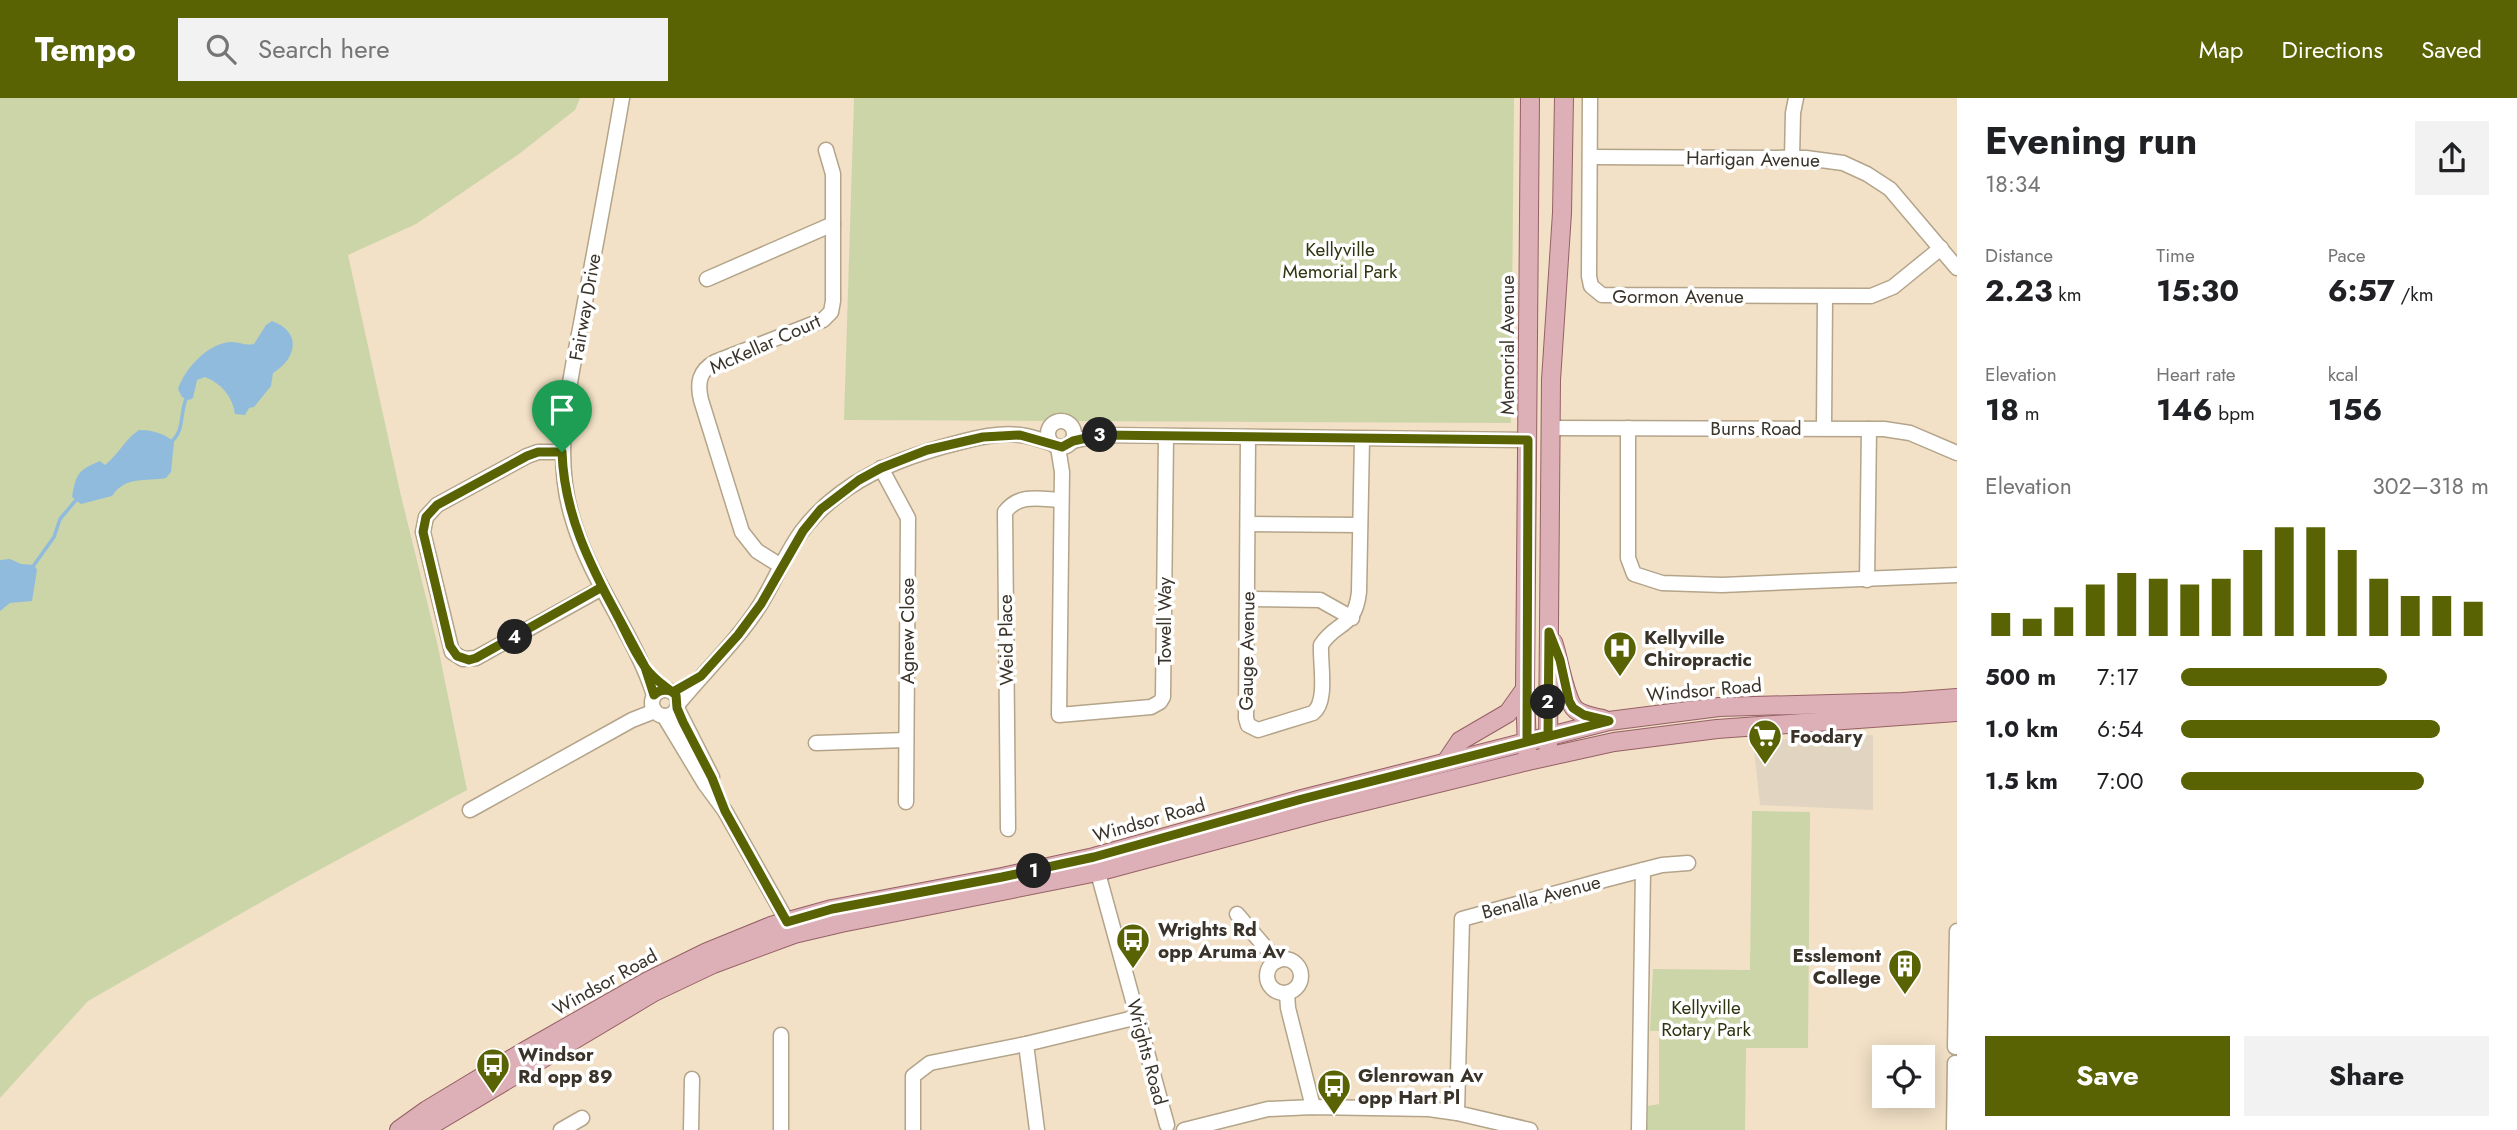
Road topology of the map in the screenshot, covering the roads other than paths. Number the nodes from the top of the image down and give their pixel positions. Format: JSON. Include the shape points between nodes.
{"nodes":[{"id":1,"x":622,"y":98,"type":"edge"},
{"id":2,"x":1530,"y":98,"type":"edge"},
{"id":3,"x":1564,"y":98,"type":"edge"},
{"id":4,"x":1590,"y":98,"type":"edge"},
{"id":5,"x":1796,"y":98,"type":"edge"},
{"id":6,"x":826,"y":150,"type":"dead end"},
{"id":7,"x":1590,"y":157,"type":"junction"},
{"id":8,"x":1792,"y":158,"type":"junction"},
{"id":9,"x":832,"y":224,"type":"junction"},
{"id":10,"x":1941,"y":248,"type":"junction"},
{"id":11,"x":1957,"y":268,"type":"edge"},
{"id":12,"x":708,"y":279,"type":"dead end"},
{"id":13,"x":1825,"y":297,"type":"junction"},
{"id":14,"x":1051,"y":426,"type":"junction"},
{"id":15,"x":1550,"y":428,"type":"junction"},
{"id":16,"x":1628,"y":428,"type":"junction"},
{"id":17,"x":1824,"y":428,"type":"junction"},
{"id":18,"x":1869,"y":429,"type":"junction"},
{"id":19,"x":1020,"y":435,"type":"junction"},
{"id":20,"x":1166,"y":436,"type":"junction"},
{"id":21,"x":1248,"y":437,"type":"junction"},
{"id":22,"x":1362,"y":439,"type":"junction"},
{"id":23,"x":1528,"y":440,"type":"junction"},
{"id":24,"x":1064,"y":441,"type":"junction"},
{"id":25,"x":562,"y":452,"type":"junction"},
{"id":26,"x":1957,"y":453,"type":"edge"},
{"id":27,"x":881,"y":468,"type":"junction"},
{"id":28,"x":1061,"y":500,"type":"junction"},
{"id":29,"x":1248,"y":524,"type":"junction"},
{"id":30,"x":1360,"y":525,"type":"junction"},
{"id":31,"x":781,"y":566,"type":"junction"},
{"id":32,"x":1957,"y":575,"type":"edge"},
{"id":33,"x":1867,"y":580,"type":"junction"},
{"id":34,"x":602,"y":587,"type":"junction"},
{"id":35,"x":1248,"y":599,"type":"junction"},
{"id":36,"x":1352,"y":618,"type":"junction"},
{"id":37,"x":1549,"y":632,"type":"junction"},
{"id":38,"x":1525,"y":689,"type":"junction"},
{"id":39,"x":1957,"y":698,"type":"edge"},
{"id":40,"x":665,"y":702,"type":"junction"},
{"id":41,"x":1957,"y":712,"type":"edge"},
{"id":42,"x":1609,"y":721,"type":"junction"},
{"id":43,"x":1548,"y":735,"type":"junction"},
{"id":44,"x":906,"y":740,"type":"junction"},
{"id":45,"x":1527,"y":740,"type":"junction"},
{"id":46,"x":816,"y":743,"type":"dead end"},
{"id":47,"x":1548,"y":756,"type":"junction"},
{"id":48,"x":1528,"y":761,"type":"junction"},
{"id":49,"x":1446,"y":762,"type":"junction"},
{"id":50,"x":906,"y":802,"type":"dead end"},
{"id":51,"x":470,"y":810,"type":"dead end"},
{"id":52,"x":1008,"y":830,"type":"dead end"},
{"id":53,"x":1688,"y":863,"type":"dead end"},
{"id":54,"x":1096,"y":865,"type":"junction"},
{"id":55,"x":1643,"y":870,"type":"junction"},
{"id":56,"x":1237,"y":914,"type":"dead end"},
{"id":57,"x":791,"y":928,"type":"junction"},
{"id":58,"x":1957,"y":931,"type":"edge"},
{"id":59,"x":1277,"y":961,"type":"junction"},
{"id":60,"x":1287,"y":993,"type":"junction"},
{"id":61,"x":1138,"y":1017,"type":"junction"},
{"id":62,"x":781,"y":1035,"type":"dead end"},
{"id":63,"x":1026,"y":1044,"type":"junction"},
{"id":64,"x":1956,"y":1047,"type":"edge"},
{"id":65,"x":1956,"y":1063,"type":"edge"},
{"id":66,"x":692,"y":1079,"type":"dead end"},
{"id":67,"x":1313,"y":1107,"type":"junction"},
{"id":68,"x":1457,"y":1113,"type":"junction"},
{"id":69,"x":582,"y":1118,"type":"dead end"},
{"id":70,"x":1174,"y":1129,"type":"edge"},
{"id":71,"x":399,"y":1130,"type":"edge"},
{"id":72,"x":423,"y":1130,"type":"edge"},
{"id":73,"x":561,"y":1130,"type":"edge"},
{"id":74,"x":691,"y":1130,"type":"edge"},
{"id":75,"x":781,"y":1130,"type":"edge"},
{"id":76,"x":913,"y":1130,"type":"edge"},
{"id":77,"x":1037,"y":1130,"type":"edge"},
{"id":78,"x":1530,"y":1130,"type":"edge"},
{"id":79,"x":1639,"y":1130,"type":"edge"},
{"id":80,"x":1954,"y":1130,"type":"edge"}],
"edges":[{"from":1,"to":25,"type":"street","name":"Fairway Drive"},
{"from":2,"to":23,"type":"main road","name":"Memorial Avenue"},
{"from":3,"to":15,"type":"main road"},
{"from":4,"to":7,"type":"street","name":"Gormon Avenue"},
{"from":5,"to":8,"type":"street"},
{"from":6,"to":9,"type":"street","name":"McKellar Court","via":[[833,174]]},
{"from":7,"to":8,"type":"street","name":"Hartigan Avenue"},
{"from":7,"to":13,"type":"street","name":"Gormon Avenue","via":[[1589,276],[1598,293]]},
{"from":8,"to":10,"type":"street","name":"Hartigan Avenue","via":[[1831,160],[1867,174],[1900,199]]},
{"from":9,"to":12,"type":"street"},
{"from":9,"to":31,"type":"street","name":"McKellar Court","via":[[833,301],[828,316],[715,362],[699,380],[701,400],[742,532],[757,551]]},
{"from":10,"to":11,"type":"street","name":"Hartigan Avenue"},
{"from":10,"to":13,"type":"street","name":"Gormon Avenue","via":[[1879,294]]},
{"from":13,"to":17,"type":"street"},
{"from":14,"to":19,"type":"street"},
{"from":14,"to":24,"type":"street","via":[[1048,434]]},
{"from":14,"to":24,"type":"street","via":[[1063,421]]},
{"from":15,"to":16,"type":"street","name":"Burns Road"},
{"from":15,"to":37,"type":"main road"},
{"from":16,"to":17,"type":"street","name":"Burns Road"},
{"from":16,"to":33,"type":"street","via":[[1628,558],[1634,574],[1662,583],[1722,585]]},
{"from":17,"to":18,"type":"street","name":"Burns Road"},
{"from":18,"to":26,"type":"street","name":"Burns Road","via":[[1910,433]]},
{"from":18,"to":33,"type":"street"},
{"from":19,"to":24,"type":"street"},
{"from":19,"to":27,"type":"street","via":[[964,441]]},
{"from":20,"to":21,"type":"street"},
{"from":20,"to":24,"type":"street","via":[[1100,435]]},
{"from":20,"to":28,"type":"street","name":"Towell Way","via":[[1163,697],[1152,707],[1059,715]]},
{"from":21,"to":22,"type":"street"},
{"from":21,"to":29,"type":"street","name":"Gauge Avenue"},
{"from":22,"to":23,"type":"street"},
{"from":22,"to":30,"type":"street"},
{"from":23,"to":38,"type":"main road","name":"Memorial Avenue"},
{"from":24,"to":28,"type":"street"},
{"from":25,"to":34,"type":"street","name":"Fairway Drive","via":[[571,517]]},
{"from":25,"to":34,"type":"street","via":[[527,456],[437,505],[426,517],[423,532],[452,652],[463,659],[476,658]]},
{"from":27,"to":31,"type":"street","via":[[821,509]]},
{"from":27,"to":44,"type":"street","name":"Agnew Close","via":[[908,518]]},
{"from":28,"to":52,"type":"street","name":"Weid Place","via":[[1019,500],[1005,512]]},
{"from":29,"to":30,"type":"street"},
{"from":29,"to":35,"type":"street","name":"Gauge Avenue"},
{"from":30,"to":36,"type":"street","via":[[1359,592]]},
{"from":31,"to":40,"type":"street","via":[[738,635],[701,676]]},
{"from":32,"to":33,"type":"street"},
{"from":34,"to":40,"type":"street","name":"Fairway Drive"},
{"from":35,"to":36,"type":"street","via":[[1320,600]]},
{"from":35,"to":36,"type":"street","name":"Gauge Avenue","via":[[1246,718],[1248,725],[1258,730],[1318,709],[1321,646]]},
{"from":37,"to":42,"type":"main road","via":[[1573,708]]},
{"from":37,"to":43,"type":"main road"},
{"from":38,"to":45,"type":"main road","name":"Memorial Avenue"},
{"from":38,"to":49,"type":"main road","via":[[1508,713],[1460,741]]},
{"from":39,"to":42,"type":"main road","name":"Windsor Road","via":[[1719,707]]},
{"from":40,"to":51,"type":"street"},
{"from":40,"to":57,"type":"street","name":"Fairway Drive","via":[[712,778],[725,811]]},
{"from":41,"to":47,"type":"main road","name":"Windsor Road","via":[[1703,730]]},
{"from":42,"to":43,"type":"main road","name":"Windsor Road"},
{"from":43,"to":45,"type":"main road","name":"Windsor Road"},
{"from":43,"to":47,"type":"main road"},
{"from":44,"to":46,"type":"street"},
{"from":44,"to":50,"type":"street","name":"Agnew Close"},
{"from":45,"to":48,"type":"main road","name":"Memorial Avenue"},
{"from":45,"to":49,"type":"main road","name":"Windsor Road"},
{"from":47,"to":48,"type":"main road","name":"Windsor Road"},
{"from":48,"to":54,"type":"main road","name":"Windsor Road"},
{"from":49,"to":54,"type":"main road","name":"Windsor Road","via":[[1302,799]]},
{"from":53,"to":55,"type":"street","name":"Benalla Avenue"},
{"from":54,"to":57,"type":"main road","name":"Windsor Road","via":[[1002,877],[832,909]]},
{"from":54,"to":61,"type":"street","name":"Wrights Road"},
{"from":55,"to":68,"type":"street","name":"Benalla Avenue","via":[[1462,919]]},
{"from":55,"to":79,"type":"street"},
{"from":56,"to":59,"type":"street"},
{"from":57,"to":71,"type":"main road","name":"Windsor Road","via":[[707,951],[648,981]]},
{"from":57,"to":72,"type":"main road","name":"Windsor Road","via":[[654,992]]},
{"from":58,"to":64,"type":"street"},
{"from":59,"to":60,"type":"street","via":[[1269,968],[1267,979],[1272,988]]},
{"from":59,"to":60,"type":"street","via":[[1292,961],[1300,973],[1296,988]]},
{"from":60,"to":67,"type":"street"},
{"from":61,"to":63,"type":"street"},
{"from":61,"to":70,"type":"street","name":"Wrights Road"},
{"from":62,"to":75,"type":"street"},
{"from":63,"to":76,"type":"street","via":[[930,1063],[913,1076]]},
{"from":63,"to":77,"type":"street"},
{"from":64,"to":65,"type":"street","via":[[1948,1055]]},
{"from":65,"to":80,"type":"street"},
{"from":66,"to":74,"type":"street"},
{"from":67,"to":68,"type":"street"},
{"from":67,"to":70,"type":"street","via":[[1268,1109]]},
{"from":68,"to":78,"type":"street"},
{"from":69,"to":73,"type":"street"}]}
